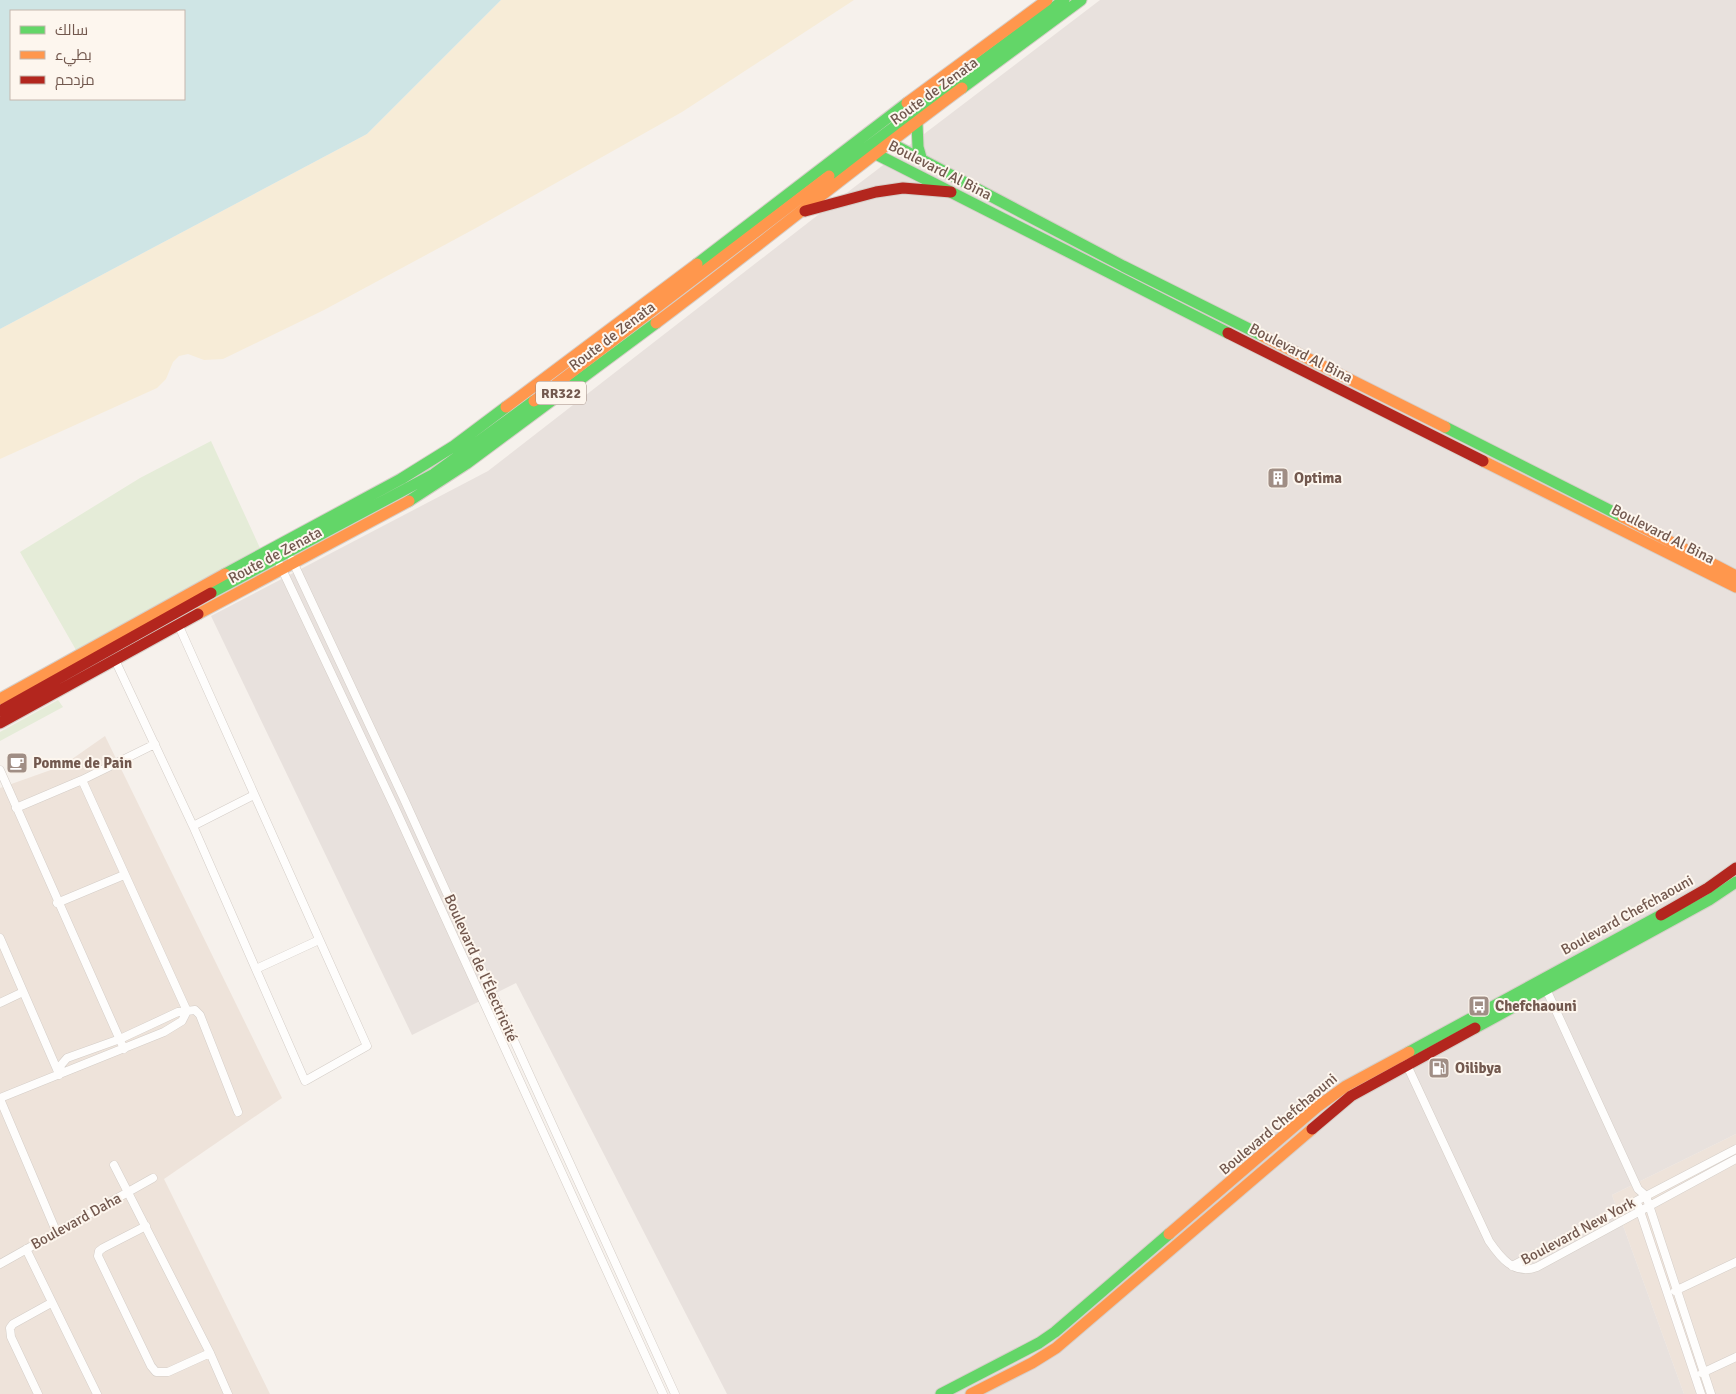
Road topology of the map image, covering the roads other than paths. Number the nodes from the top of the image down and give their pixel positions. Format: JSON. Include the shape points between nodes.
{"nodes":[{"id":1,"x":1047,"y":0,"type":"edge"},
{"id":2,"x":1064,"y":0,"type":"edge"},
{"id":3,"x":1075,"y":0,"type":"edge"},
{"id":4,"x":1081,"y":0,"type":"edge"},
{"id":5,"x":916,"y":122,"type":"junction"},
{"id":6,"x":869,"y":130,"type":"junction"},
{"id":7,"x":884,"y":140,"type":"junction"},
{"id":8,"x":854,"y":142,"type":"junction"},
{"id":9,"x":870,"y":151,"type":"junction"},
{"id":10,"x":922,"y":161,"type":"junction"},
{"id":11,"x":951,"y":192,"type":"junction"},
{"id":12,"x":800,"y":212,"type":"junction"},
{"id":13,"x":289,"y":554,"type":"junction"},
{"id":14,"x":277,"y":560,"type":"junction"},
{"id":15,"x":1736,"y":576,"type":"edge"},
{"id":16,"x":1736,"y":587,"type":"edge"},
{"id":17,"x":178,"y":624,"type":"junction"},
{"id":18,"x":114,"y":660,"type":"junction"},
{"id":19,"x":0,"y":699,"type":"edge"},
{"id":20,"x":0,"y":711,"type":"edge"},
{"id":21,"x":0,"y":718,"type":"edge"},
{"id":22,"x":0,"y":723,"type":"edge"},
{"id":23,"x":155,"y":744,"type":"junction"},
{"id":24,"x":0,"y":770,"type":"edge"},
{"id":25,"x":82,"y":780,"type":"junction"},
{"id":26,"x":254,"y":795,"type":"junction"},
{"id":27,"x":16,"y":808,"type":"junction"},
{"id":28,"x":192,"y":826,"type":"junction"},
{"id":29,"x":1736,"y":868,"type":"edge"},
{"id":30,"x":124,"y":875,"type":"junction"},
{"id":31,"x":1736,"y":882,"type":"edge"},
{"id":32,"x":57,"y":903,"type":"junction"},
{"id":33,"x":0,"y":938,"type":"edge"},
{"id":34,"x":319,"y":940,"type":"junction"},
{"id":35,"x":256,"y":969,"type":"junction"},
{"id":36,"x":1546,"y":989,"type":"junction"},
{"id":37,"x":23,"y":992,"type":"junction"},
{"id":38,"x":0,"y":1003,"type":"edge"},
{"id":39,"x":188,"y":1011,"type":"junction"},
{"id":40,"x":120,"y":1039,"type":"junction"},
{"id":41,"x":124,"y":1049,"type":"junction"},
{"id":42,"x":1402,"y":1055,"type":"junction"},
{"id":43,"x":1408,"y":1066,"type":"junction"},
{"id":44,"x":59,"y":1075,"type":"junction"},
{"id":45,"x":0,"y":1098,"type":"edge"},
{"id":46,"x":238,"y":1112,"type":"dead end"},
{"id":47,"x":1736,"y":1149,"type":"edge"},
{"id":48,"x":1736,"y":1159,"type":"edge"},
{"id":49,"x":114,"y":1165,"type":"dead end"},
{"id":50,"x":153,"y":1178,"type":"dead end"},
{"id":51,"x":1638,"y":1189,"type":"junction"},
{"id":52,"x":129,"y":1191,"type":"junction"},
{"id":53,"x":1646,"y":1196,"type":"junction"},
{"id":54,"x":1637,"y":1200,"type":"junction"},
{"id":55,"x":1649,"y":1204,"type":"junction"},
{"id":56,"x":1640,"y":1209,"type":"junction"},
{"id":57,"x":146,"y":1226,"type":"junction"},
{"id":58,"x":56,"y":1231,"type":"junction"},
{"id":59,"x":26,"y":1249,"type":"junction"},
{"id":60,"x":1736,"y":1262,"type":"edge"},
{"id":61,"x":0,"y":1264,"type":"edge"},
{"id":62,"x":1512,"y":1266,"type":"junction"},
{"id":63,"x":1678,"y":1290,"type":"junction"},
{"id":64,"x":1669,"y":1294,"type":"junction"},
{"id":65,"x":51,"y":1303,"type":"junction"},
{"id":66,"x":210,"y":1353,"type":"junction"},
{"id":67,"x":1736,"y":1357,"type":"edge"},
{"id":68,"x":1704,"y":1372,"type":"junction"},
{"id":69,"x":1695,"y":1376,"type":"junction"},
{"id":70,"x":38,"y":1394,"type":"edge"},
{"id":71,"x":97,"y":1394,"type":"edge"},
{"id":72,"x":228,"y":1394,"type":"edge"},
{"id":73,"x":663,"y":1394,"type":"edge"},
{"id":74,"x":676,"y":1394,"type":"edge"},
{"id":75,"x":941,"y":1394,"type":"edge"},
{"id":76,"x":971,"y":1394,"type":"edge"},
{"id":77,"x":1701,"y":1394,"type":"edge"},
{"id":78,"x":1712,"y":1394,"type":"edge"}],
"edges":[{"from":1,"to":6,"type":"main road","name":"Route de Zenata","number":"RR322"},
{"from":2,"to":7,"type":"main road","name":"Route de Zenata","number":"RR322"},
{"from":3,"to":7,"type":"main road","name":"Route de Zenata","number":"RR322"},
{"from":4,"to":5,"type":"main road","name":"Route de Zenata","number":"RR322"},
{"from":5,"to":7,"type":"main road","name":"Route de Zenata","number":"RR322"},
{"from":5,"to":10,"type":"main road"},
{"from":6,"to":7,"type":"main road","name":"Boulevard Al Bina"},
{"from":6,"to":8,"type":"main road","name":"Route de Zenata","number":"RR322"},
{"from":7,"to":9,"type":"main road","name":"Route de Zenata","number":"RR322"},
{"from":7,"to":10,"type":"main road","name":"Boulevard Al Bina"},
{"from":8,"to":9,"type":"main road","name":"Boulevard Al Bina"},
{"from":8,"to":13,"type":"main road","name":"Route de Zenata","number":"RR322","via":[[470,435]]},
{"from":9,"to":11,"type":"main road","name":"Boulevard Al Bina"},
{"from":9,"to":12,"type":"main road","name":"Route de Zenata","number":"RR322"},
{"from":9,"to":13,"type":"main road","name":"Route de Zenata","number":"RR322","via":[[460,456]]},
{"from":10,"to":15,"type":"main road","name":"Boulevard Al Bina"},
{"from":11,"to":12,"type":"main road","via":[[904,188],[885,190]]},
{"from":11,"to":16,"type":"main road","name":"Boulevard Al Bina"},
{"from":12,"to":13,"type":"main road","name":"Route de Zenata","number":"RR322","via":[[466,464],[410,500]]},
{"from":13,"to":14,"type":"main road","name":"Route de Zenata","number":"RR322"},
{"from":13,"to":14,"type":"main road","name":"Route de Zenata","number":"RR322"},
{"from":13,"to":74,"type":"street","name":"Boulevard de l'Électricité"},
{"from":14,"to":17,"type":"main road","name":"Route de Zenata","number":"RR322"},
{"from":14,"to":19,"type":"main road","name":"Route de Zenata","number":"RR322","via":[[204,585]]},
{"from":14,"to":20,"type":"main road","name":"Route de Zenata","number":"RR322"},
{"from":14,"to":21,"type":"main road","name":"Route de Zenata","number":"RR322"},
{"from":14,"to":73,"type":"street","name":"Boulevard de l'Électricité","via":[[394,806]]},
{"from":17,"to":18,"type":"main road","name":"Route de Zenata","number":"RR322"},
{"from":17,"to":26,"type":"street"},
{"from":18,"to":22,"type":"main road","name":"Route de Zenata","number":"RR322"},
{"from":18,"to":23,"type":"street"},
{"from":23,"to":25,"type":"street"},
{"from":23,"to":28,"type":"street"},
{"from":24,"to":27,"type":"street"},
{"from":25,"to":27,"type":"street"},
{"from":25,"to":30,"type":"street"},
{"from":26,"to":28,"type":"street"},
{"from":26,"to":34,"type":"street"},
{"from":27,"to":32,"type":"street"},
{"from":28,"to":35,"type":"street"},
{"from":29,"to":42,"type":"main road","name":"Boulevard Chefchaouni","via":[[1678,904]]},
{"from":30,"to":32,"type":"street"},
{"from":30,"to":39,"type":"street"},
{"from":31,"to":36,"type":"main road","name":"Boulevard Chefchaouni"},
{"from":32,"to":40,"type":"street"},
{"from":33,"to":37,"type":"street"},
{"from":34,"to":35,"type":"street"},
{"from":34,"to":35,"type":"street","via":[[367,1046],[305,1081]]},
{"from":36,"to":43,"type":"main road","name":"Boulevard Chefchaouni"},
{"from":36,"to":51,"type":"street"},
{"from":37,"to":38,"type":"street"},
{"from":37,"to":44,"type":"street"},
{"from":39,"to":40,"type":"street","via":[[178,1012]]},
{"from":39,"to":41,"type":"street","via":[[174,1027]]},
{"from":39,"to":46,"type":"street","via":[[195,1010],[200,1015]]},
{"from":40,"to":41,"type":"street"},
{"from":40,"to":44,"type":"street","via":[[67,1058]]},
{"from":41,"to":44,"type":"street"},
{"from":42,"to":43,"type":"street"},
{"from":42,"to":75,"type":"main road","name":"Boulevard Chefchaouni","via":[[1346,1086],[1317,1107],[1056,1332]]},
{"from":43,"to":62,"type":"street","via":[[1489,1241]]},
{"from":43,"to":76,"type":"main road","name":"Boulevard Chefchaouni","via":[[1351,1096],[1056,1348]]},
{"from":44,"to":45,"type":"street"},
{"from":45,"to":58,"type":"street"},
{"from":47,"to":53,"type":"street","name":"Boulevard New York"},
{"from":48,"to":55,"type":"street","name":"Boulevard New York"},
{"from":49,"to":52,"type":"street"},
{"from":50,"to":52,"type":"street","name":"Boulevard Daha"},
{"from":51,"to":53,"type":"street"},
{"from":51,"to":54,"type":"street"},
{"from":52,"to":57,"type":"street"},
{"from":52,"to":58,"type":"street","name":"Boulevard Daha"},
{"from":53,"to":54,"type":"street","name":"Boulevard New York"},
{"from":53,"to":55,"type":"street"},
{"from":54,"to":56,"type":"street"},
{"from":54,"to":62,"type":"street","name":"Boulevard New York"},
{"from":55,"to":56,"type":"street","name":"Boulevard New York"},
{"from":55,"to":63,"type":"street"},
{"from":56,"to":62,"type":"street","name":"Boulevard New York","via":[[1536,1267],[1526,1270]]},
{"from":56,"to":64,"type":"street"},
{"from":57,"to":66,"type":"street"},
{"from":57,"to":66,"type":"street","via":[[103,1248],[98,1256],[146,1357],[161,1374]]},
{"from":58,"to":59,"type":"street","name":"Boulevard Daha"},
{"from":59,"to":61,"type":"street","name":"Boulevard Daha"},
{"from":59,"to":65,"type":"street"},
{"from":60,"to":63,"type":"street"},
{"from":63,"to":64,"type":"street"},
{"from":63,"to":68,"type":"street"},
{"from":64,"to":69,"type":"street"},
{"from":65,"to":70,"type":"street","via":[[10,1328],[11,1337]]},
{"from":65,"to":71,"type":"street"},
{"from":66,"to":72,"type":"street"},
{"from":67,"to":68,"type":"street"},
{"from":68,"to":69,"type":"street"},
{"from":68,"to":78,"type":"street"},
{"from":69,"to":77,"type":"street"}]}
